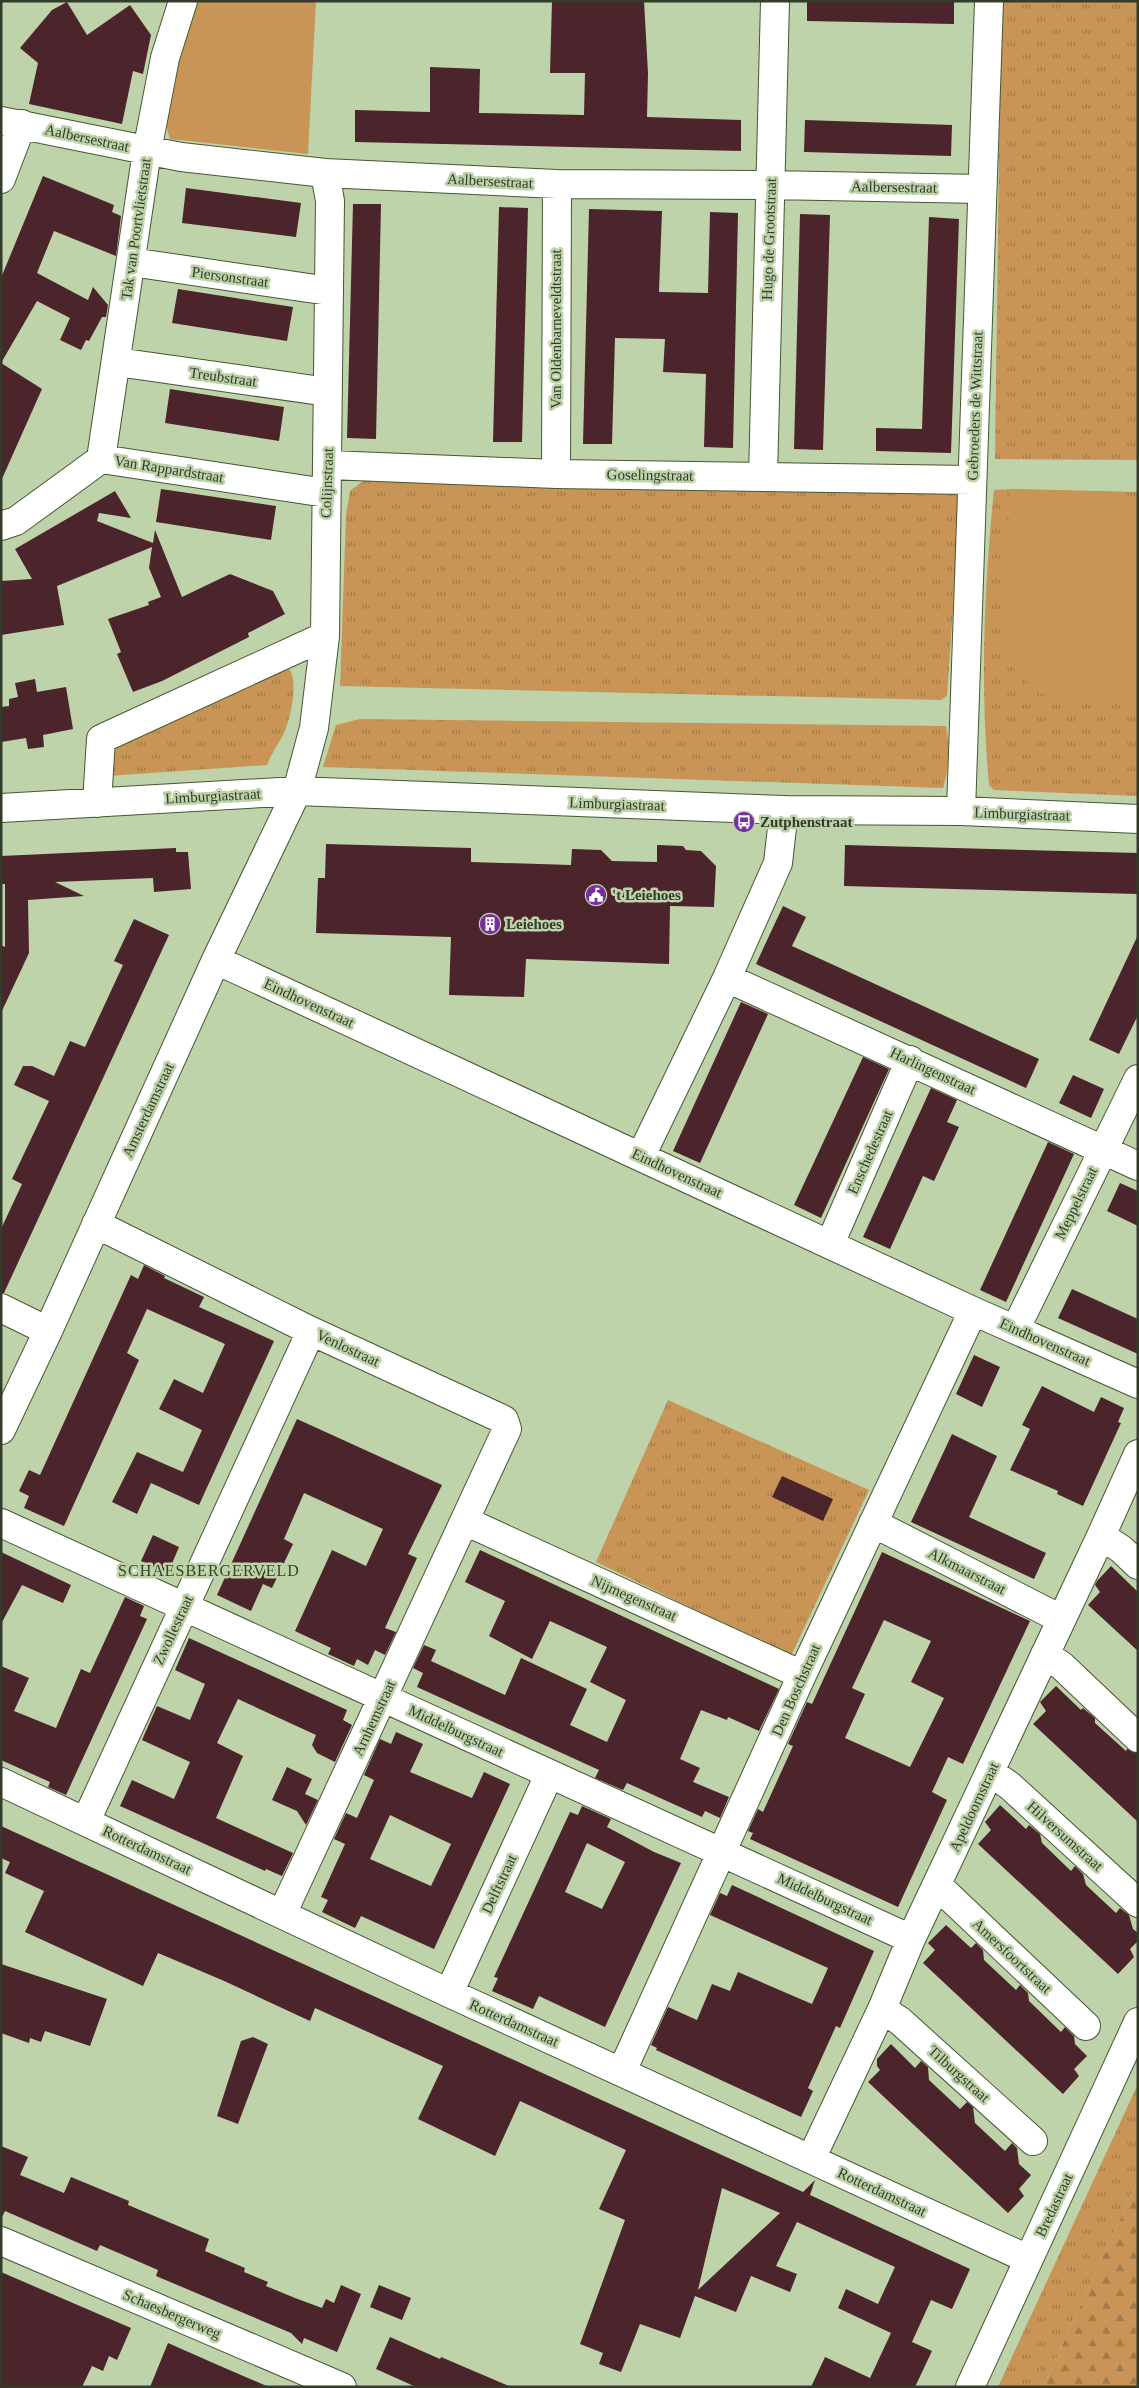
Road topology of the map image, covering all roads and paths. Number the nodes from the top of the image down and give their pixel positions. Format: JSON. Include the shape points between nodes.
{"nodes":[{"id":1,"x":183,"y":1,"type":"edge"},
{"id":2,"x":775,"y":1,"type":"edge"},
{"id":3,"x":989,"y":1,"type":"edge"},
{"id":4,"x":12,"y":123,"type":"edge"},
{"id":5,"x":147,"y":151,"type":"junction"},
{"id":6,"x":326,"y":173,"type":"junction"},
{"id":7,"x":1,"y":179,"type":"edge"},
{"id":8,"x":557,"y":184,"type":"junction"},
{"id":9,"x":770,"y":185,"type":"junction"},
{"id":10,"x":982,"y":189,"type":"junction"},
{"id":11,"x":131,"y":262,"type":"junction"},
{"id":12,"x":329,"y":291,"type":"junction"},
{"id":13,"x":117,"y":362,"type":"junction"},
{"id":14,"x":328,"y":392,"type":"junction"},
{"id":15,"x":101,"y":459,"type":"junction"},
{"id":16,"x":329,"y":465,"type":"junction"},
{"id":17,"x":556,"y":474,"type":"junction"},
{"id":18,"x":763,"y":478,"type":"junction"},
{"id":19,"x":972,"y":480,"type":"junction"},
{"id":20,"x":326,"y":493,"type":"junction"},
{"id":21,"x":1,"y":526,"type":"edge"},
{"id":22,"x":325,"y":636,"type":"junction"},
{"id":23,"x":296,"y":791,"type":"junction"},
{"id":24,"x":97,"y":802,"type":"junction"},
{"id":25,"x":1,"y":808,"type":"edge"},
{"id":26,"x":784,"y":810,"type":"junction"},
{"id":27,"x":961,"y":812,"type":"junction"},
{"id":28,"x":1138,"y":818,"type":"edge"},
{"id":29,"x":216,"y":960,"type":"junction"},
{"id":30,"x":727,"y":978,"type":"junction"},
{"id":31,"x":910,"y":1060,"type":"junction"},
{"id":32,"x":1138,"y":1079,"type":"edge"},
{"id":33,"x":1102,"y":1150,"type":"junction"},
{"id":34,"x":641,"y":1156,"type":"junction"},
{"id":35,"x":1138,"y":1166,"type":"edge"},
{"id":36,"x":96,"y":1224,"type":"junction"},
{"id":37,"x":830,"y":1244,"type":"junction"},
{"id":38,"x":1,"y":1308,"type":"edge"},
{"id":39,"x":973,"y":1311,"type":"junction"},
{"id":40,"x":1016,"y":1328,"type":"junction"},
{"id":41,"x":48,"y":1331,"type":"junction"},
{"id":42,"x":311,"y":1331,"type":"junction"},
{"id":43,"x":1138,"y":1384,"type":"edge"},
{"id":44,"x":1,"y":1430,"type":"edge"},
{"id":45,"x":1138,"y":1454,"type":"edge"},
{"id":46,"x":1,"y":1522,"type":"edge"},
{"id":47,"x":465,"y":1522,"type":"junction"},
{"id":48,"x":873,"y":1523,"type":"junction"},
{"id":49,"x":1102,"y":1536,"type":"junction"},
{"id":50,"x":1138,"y":1565,"type":"edge"},
{"id":51,"x":184,"y":1606,"type":"junction"},
{"id":52,"x":1061,"y":1619,"type":"junction"},
{"id":53,"x":1045,"y":1654,"type":"junction"},
{"id":54,"x":802,"y":1675,"type":"junction"},
{"id":55,"x":384,"y":1697,"type":"junction"},
{"id":56,"x":1138,"y":1738,"type":"edge"},
{"id":57,"x":990,"y":1772,"type":"junction"},
{"id":58,"x":549,"y":1775,"type":"junction"},
{"id":59,"x":1,"y":1782,"type":"edge"},
{"id":60,"x":86,"y":1821,"type":"junction"},
{"id":61,"x":721,"y":1852,"type":"junction"},
{"id":62,"x":937,"y":1885,"type":"junction"},
{"id":63,"x":1138,"y":1903,"type":"edge"},
{"id":64,"x":282,"y":1914,"type":"junction"},
{"id":65,"x":911,"y":1939,"type":"junction"},
{"id":66,"x":449,"y":1993,"type":"junction"},
{"id":67,"x":882,"y":2009,"type":"junction"},
{"id":68,"x":1138,"y":2022,"type":"edge"},
{"id":69,"x":1086,"y":2026,"type":"dead end"},
{"id":70,"x":622,"y":2071,"type":"junction"},
{"id":71,"x":1033,"y":2141,"type":"dead end"},
{"id":72,"x":812,"y":2159,"type":"junction"},
{"id":73,"x":1,"y":2241,"type":"edge"},
{"id":74,"x":1028,"y":2259,"type":"junction"},
{"id":75,"x":342,"y":2387,"type":"edge"},
{"id":76,"x":970,"y":2387,"type":"edge"}],
"edges":[{"from":1,"to":5,"type":"street","name":"Tak van Poortvlietstraat","via":[[165,58]]},
{"from":2,"to":9,"type":"street","name":"Hugo de Grootstraat"},
{"from":3,"to":10,"type":"street","name":"Gebroeders de Wittstraat"},
{"from":4,"to":5,"type":"street","name":"Aalbersestraat"},
{"from":4,"to":7,"type":"street"},
{"from":5,"to":6,"type":"street","name":"Aalbersestraat"},
{"from":5,"to":11,"type":"street","name":"Tak van Poortvlietstraat"},
{"from":6,"to":8,"type":"street","name":"Aalbersestraat"},
{"from":6,"to":12,"type":"street","name":"Colijnstraat","via":[[330,201]]},
{"from":8,"to":9,"type":"street","name":"Aalbersestraat"},
{"from":8,"to":17,"type":"street","name":"Van Oldenbarneveldtstraat"},
{"from":9,"to":10,"type":"street","name":"Aalbersestraat"},
{"from":9,"to":18,"type":"street","name":"Hugo de Grootstraat"},
{"from":10,"to":19,"type":"street","name":"Gebroeders de Wittstraat"},
{"from":11,"to":12,"type":"street","name":"Piersonstraat"},
{"from":11,"to":13,"type":"street","name":"Tak van Poortvlietstraat"},
{"from":12,"to":14,"type":"street","name":"Colijnstraat"},
{"from":13,"to":14,"type":"street","name":"Treubstraat"},
{"from":13,"to":15,"type":"street","name":"Tak van Poortvlietstraat"},
{"from":14,"to":16,"type":"street","name":"Colijnstraat"},
{"from":15,"to":20,"type":"street","name":"Van Rappardstraat"},
{"from":15,"to":21,"type":"street","name":"Van Rappardstraat","via":[[16,521]]},
{"from":16,"to":17,"type":"street","name":"Goselingstraat"},
{"from":16,"to":20,"type":"street","name":"Colijnstraat"},
{"from":17,"to":18,"type":"street","name":"Goselingstraat"},
{"from":18,"to":19,"type":"street","name":"Goselingstraat"},
{"from":19,"to":27,"type":"street","name":"Gebroeders de Wittstraat"},
{"from":20,"to":22,"type":"street","name":"Colijnstraat"},
{"from":22,"to":23,"type":"street","name":"Colijnstraat","via":[[314,728]]},
{"from":22,"to":24,"type":"street","via":[[101,739]]},
{"from":23,"to":24,"type":"street","name":"Limburgiastraat"},
{"from":23,"to":26,"type":"street","name":"Limburgiastraat"},
{"from":23,"to":29,"type":"street","name":"Amsterdamstraat"},
{"from":24,"to":25,"type":"street","name":"Limburgiastraat"},
{"from":26,"to":27,"type":"street","name":"Limburgiastraat"},
{"from":26,"to":30,"type":"street","via":[[778,863]]},
{"from":27,"to":28,"type":"street","name":"Limburgiastraat"},
{"from":29,"to":34,"type":"street","name":"Eindhovenstraat"},
{"from":29,"to":36,"type":"street","name":"Amsterdamstraat"},
{"from":30,"to":31,"type":"street","name":"Harlingenstraat"},
{"from":30,"to":34,"type":"street"},
{"from":31,"to":33,"type":"street","name":"Harlingenstraat"},
{"from":31,"to":37,"type":"street","name":"Enschedestraat"},
{"from":32,"to":33,"type":"street","name":"Meppelstraat"},
{"from":33,"to":35,"type":"street","name":"Harlingenstraat"},
{"from":33,"to":40,"type":"street","name":"Meppelstraat"},
{"from":34,"to":37,"type":"street","name":"Eindhovenstraat"},
{"from":36,"to":41,"type":"street","name":"Amsterdamstraat"},
{"from":36,"to":42,"type":"street","name":"Venlostraat"},
{"from":37,"to":39,"type":"street","name":"Eindhovenstraat"},
{"from":38,"to":41,"type":"street"},
{"from":39,"to":40,"type":"street","name":"Eindhovenstraat"},
{"from":39,"to":48,"type":"street","name":"Den Boschstraat"},
{"from":40,"to":43,"type":"street","name":"Eindhovenstraat"},
{"from":41,"to":44,"type":"street","name":"Amsterdamstraat"},
{"from":42,"to":47,"type":"street","name":"Venlostraat","via":[[504,1420],[507,1429]]},
{"from":42,"to":51,"type":"street","name":"Zwollestraat"},
{"from":45,"to":49,"type":"street","name":"Apeldoornstraat"},
{"from":46,"to":51,"type":"street","name":"Middelburgstraat"},
{"from":47,"to":54,"type":"street","name":"Nijmegenstraat"},
{"from":47,"to":55,"type":"street","name":"Arnhemstraat"},
{"from":48,"to":52,"type":"street","name":"Alkmaarstraat"},
{"from":48,"to":54,"type":"street","name":"Den Boschstraat"},
{"from":49,"to":50,"type":"street"},
{"from":49,"to":52,"type":"street","name":"Apeldoornstraat"},
{"from":51,"to":55,"type":"street","name":"Middelburgstraat"},
{"from":51,"to":60,"type":"street","name":"Zwollestraat"},
{"from":52,"to":53,"type":"street","name":"Apeldoornstraat"},
{"from":53,"to":56,"type":"street"},
{"from":53,"to":57,"type":"street","name":"Apeldoornstraat"},
{"from":54,"to":61,"type":"street","name":"Den Boschstraat"},
{"from":55,"to":58,"type":"street","name":"Middelburgstraat"},
{"from":55,"to":64,"type":"street","name":"Arnhemstraat"},
{"from":57,"to":62,"type":"street","name":"Apeldoornstraat"},
{"from":57,"to":63,"type":"street","name":"Hilversumstraat","via":[[1010,1786]]},
{"from":58,"to":61,"type":"street","name":"Middelburgstraat"},
{"from":58,"to":66,"type":"street","name":"Delftstraat"},
{"from":59,"to":60,"type":"street","name":"Rotterdamstraat"},
{"from":60,"to":64,"type":"street","name":"Rotterdamstraat"},
{"from":61,"to":65,"type":"street","name":"Middelburgstraat"},
{"from":61,"to":70,"type":"street","name":"Den Boschstraat"},
{"from":62,"to":65,"type":"street","name":"Apeldoornstraat"},
{"from":62,"to":69,"type":"street","name":"Amersfoortstraat"},
{"from":64,"to":66,"type":"street","name":"Rotterdamstraat"},
{"from":65,"to":67,"type":"street","name":"Apeldoornstraat"},
{"from":66,"to":70,"type":"street","name":"Rotterdamstraat"},
{"from":67,"to":71,"type":"street","name":"Tilburgstraat","via":[[900,2021]]},
{"from":67,"to":72,"type":"street","name":"Apeldoornstraat"},
{"from":68,"to":74,"type":"street","name":"Bredastraat"},
{"from":70,"to":72,"type":"street","name":"Rotterdamstraat"},
{"from":72,"to":74,"type":"street","name":"Rotterdamstraat"},
{"from":73,"to":75,"type":"street","name":"Schaesbergerweg"},
{"from":74,"to":76,"type":"street","name":"Bredastraat"}]}
